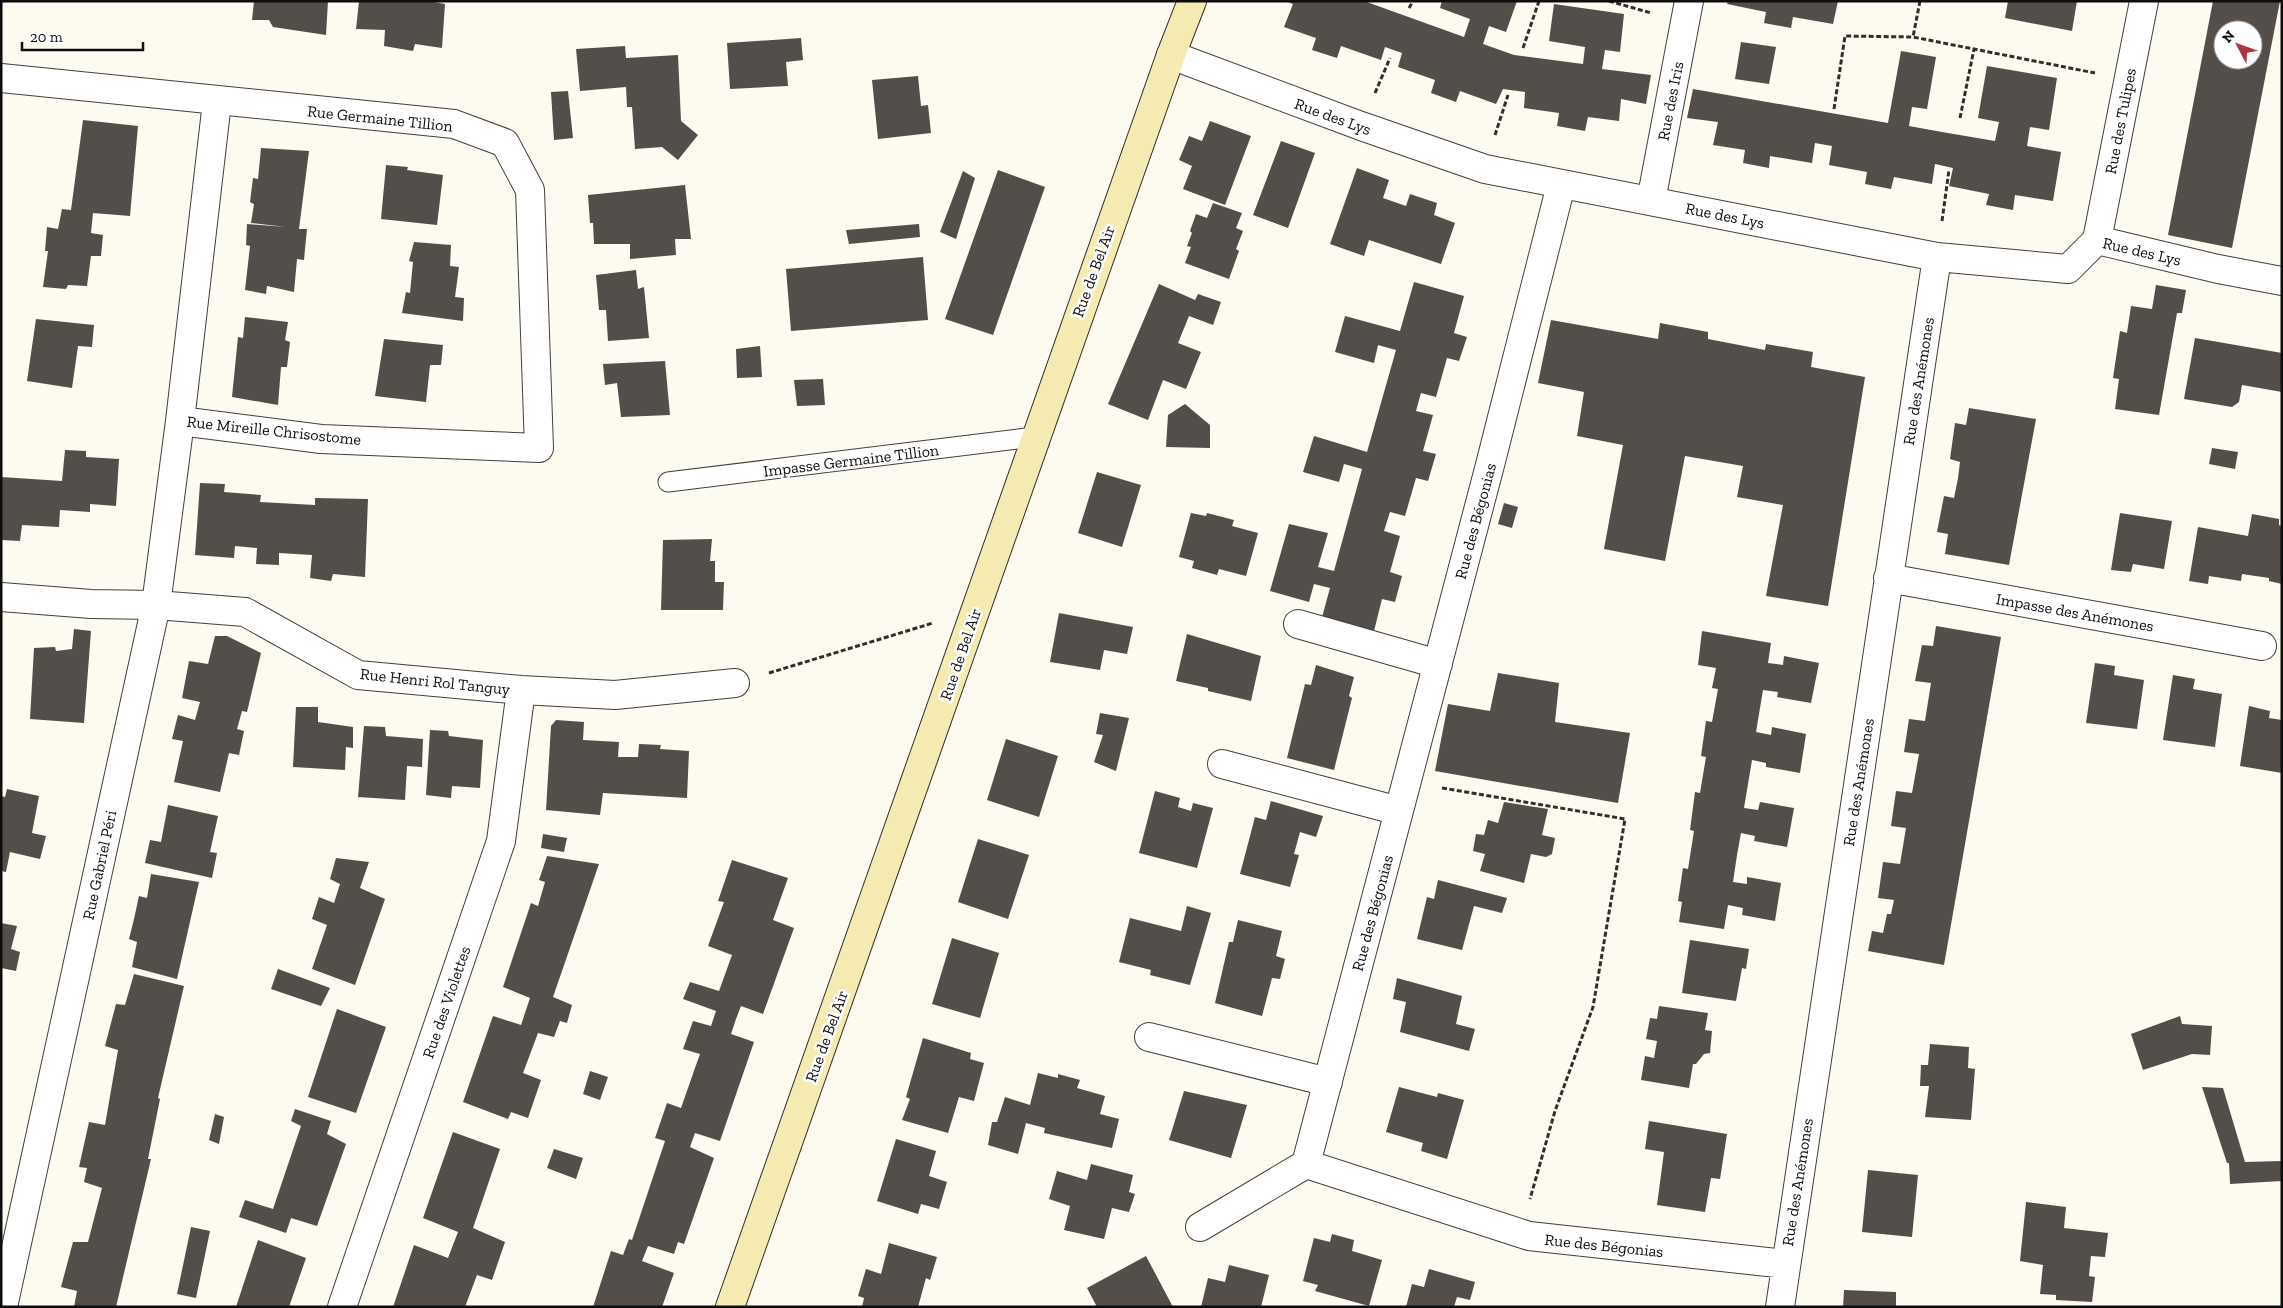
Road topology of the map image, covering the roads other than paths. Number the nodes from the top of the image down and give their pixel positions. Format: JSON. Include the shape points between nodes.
{"nodes":[{"id":1,"x":1192,"y":1,"type":"edge"},
{"id":2,"x":2144,"y":1,"type":"edge"},
{"id":3,"x":1688,"y":11,"type":"edge"},
{"id":4,"x":1170,"y":55,"type":"junction"},
{"id":5,"x":1,"y":78,"type":"edge"},
{"id":6,"x":217,"y":102,"type":"junction"},
{"id":7,"x":1561,"y":186,"type":"junction"},
{"id":8,"x":1651,"y":201,"type":"junction"},
{"id":9,"x":2096,"y":240,"type":"junction"},
{"id":10,"x":1937,"y":257,"type":"junction"},
{"id":11,"x":2282,"y":281,"type":"edge"},
{"id":12,"x":180,"y":421,"type":"junction"},
{"id":13,"x":1034,"y":437,"type":"junction"},
{"id":14,"x":539,"y":448,"type":"joint"},
{"id":15,"x":668,"y":482,"type":"dead end"},
{"id":16,"x":1888,"y":578,"type":"junction"},
{"id":17,"x":1,"y":597,"type":"edge"},
{"id":18,"x":156,"y":605,"type":"junction"},
{"id":19,"x":1298,"y":624,"type":"dead end"},
{"id":20,"x":2262,"y":646,"type":"dead end"},
{"id":21,"x":1438,"y":664,"type":"junction"},
{"id":22,"x":735,"y":683,"type":"road end"},
{"id":23,"x":521,"y":690,"type":"junction"},
{"id":24,"x":1222,"y":764,"type":"dead end"},
{"id":25,"x":1399,"y":811,"type":"junction"},
{"id":26,"x":1150,"y":1037,"type":"dead end"},
{"id":27,"x":1328,"y":1082,"type":"junction"},
{"id":28,"x":1306,"y":1164,"type":"junction"},
{"id":29,"x":1200,"y":1227,"type":"dead end"},
{"id":30,"x":1785,"y":1264,"type":"junction"},
{"id":31,"x":3,"y":1307,"type":"edge"},
{"id":32,"x":342,"y":1307,"type":"edge"},
{"id":33,"x":730,"y":1307,"type":"edge"},
{"id":34,"x":1780,"y":1307,"type":"edge"}],
"edges":[{"from":1,"to":4,"type":"main road","name":"Rue de Bel Air"},
{"from":2,"to":9,"type":"street","name":"Rue des Tulipes"},
{"from":3,"to":8,"type":"street","name":"Rue des Iris"},
{"from":4,"to":7,"type":"street","name":"Rue des Lys","via":[[1485,169]]},
{"from":4,"to":13,"type":"main road","name":"Rue de Bel Air"},
{"from":5,"to":6,"type":"street","name":"Rue Germaine Tillion"},
{"from":6,"to":12,"type":"street","name":"Rue Mireille Chrisostome"},
{"from":6,"to":14,"type":"street","name":"Rue Germaine Tillion","via":[[454,124],[505,143],[530,190]]},
{"from":7,"to":8,"type":"street","name":"Rue des Lys"},
{"from":7,"to":21,"type":"street","name":"Rue des Bégonias"},
{"from":8,"to":10,"type":"street","name":"Rue des Lys"},
{"from":9,"to":10,"type":"street","name":"Rue des Lys","via":[[2068,269]]},
{"from":9,"to":11,"type":"street","name":"Rue des Lys"},
{"from":10,"to":16,"type":"street","name":"Rue des Anémones"},
{"from":12,"to":14,"type":"street","name":"Rue Mireille Chrisostome","via":[[321,439]]},
{"from":12,"to":18,"type":"street","name":"Rue Gabriel Péri"},
{"from":13,"to":15,"type":"lane","name":"Impasse Germaine Tillion"},
{"from":13,"to":33,"type":"main road","name":"Rue de Bel Air"},
{"from":16,"to":20,"type":"street","name":"Impasse des Anémones"},
{"from":16,"to":30,"type":"street","name":"Rue des Anémones"},
{"from":17,"to":18,"type":"street","name":"Rue Henri Rol Tanguy"},
{"from":18,"to":23,"type":"street","name":"Rue Henri Rol Tanguy","via":[[245,612],[358,675]]},
{"from":18,"to":31,"type":"street","name":"Rue Gabriel Péri"},
{"from":19,"to":21,"type":"street"},
{"from":21,"to":25,"type":"street","name":"Rue des Bégonias"},
{"from":22,"to":23,"type":"street","name":"Rue Henri Rol Tanguy","via":[[615,695]]},
{"from":23,"to":32,"type":"street","name":"Rue des Violettes","via":[[501,840]]},
{"from":24,"to":25,"type":"street"},
{"from":25,"to":27,"type":"street","name":"Rue des Bégonias"},
{"from":26,"to":27,"type":"street"},
{"from":27,"to":28,"type":"street","name":"Rue des Bégonias"},
{"from":28,"to":29,"type":"street"},
{"from":28,"to":30,"type":"street","name":"Rue des Bégonias","via":[[1529,1236]]},
{"from":30,"to":34,"type":"street","name":"Rue des Anémones"}]}
